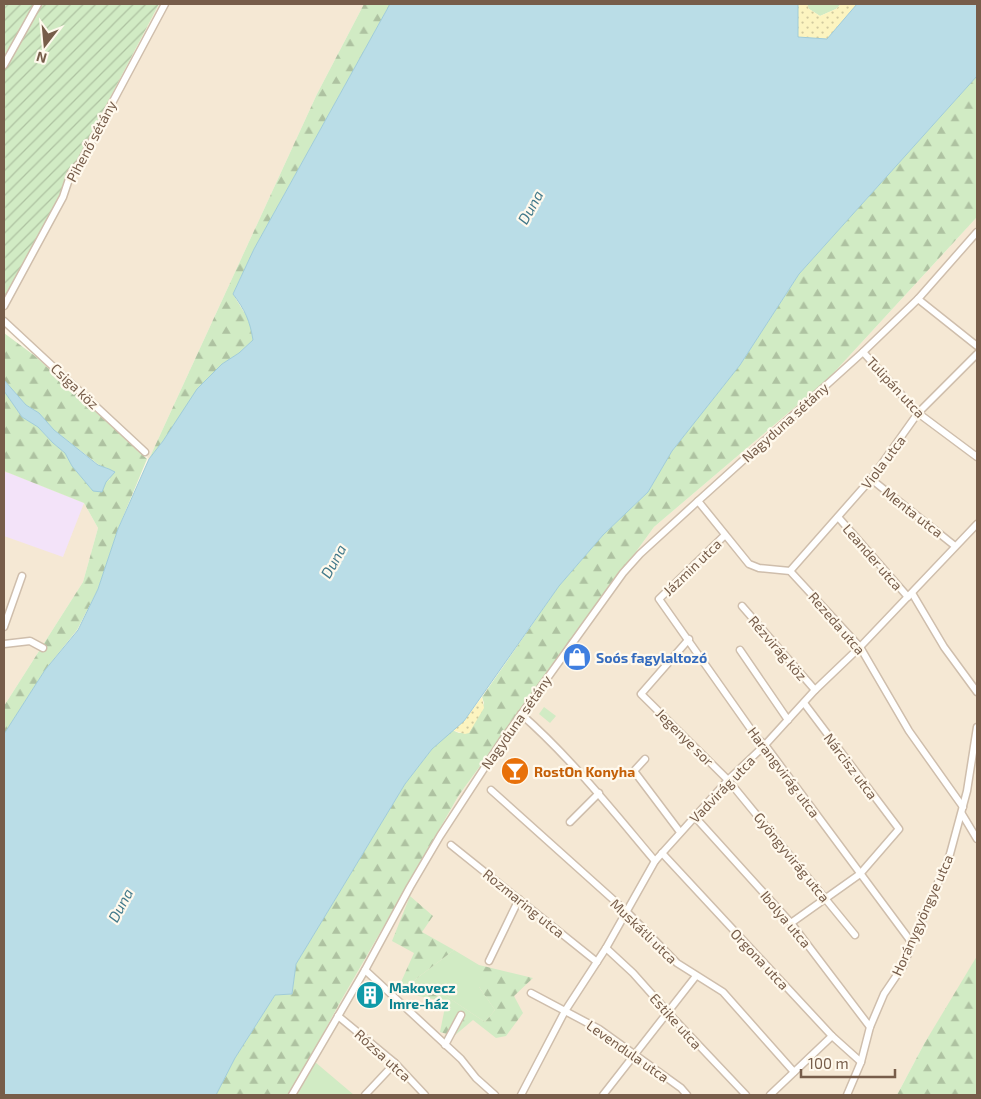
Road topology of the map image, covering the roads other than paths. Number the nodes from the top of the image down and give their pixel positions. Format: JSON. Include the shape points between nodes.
{"nodes":[{"id":1,"x":38,"y":4,"type":"edge"},
{"id":2,"x":165,"y":4,"type":"edge"},
{"id":3,"x":4,"y":65,"type":"edge"},
{"id":4,"x":977,"y":232,"type":"edge"},
{"id":5,"x":918,"y":299,"type":"junction"},
{"id":6,"x":4,"y":306,"type":"edge"},
{"id":7,"x":4,"y":321,"type":"edge"},
{"id":8,"x":977,"y":346,"type":"edge"},
{"id":9,"x":864,"y":352,"type":"junction"},
{"id":10,"x":977,"y":354,"type":"edge"},
{"id":11,"x":918,"y":413,"type":"junction"},
{"id":12,"x":145,"y":452,"type":"dead end"},
{"id":13,"x":977,"y":457,"type":"edge"},
{"id":14,"x":871,"y":479,"type":"junction"},
{"id":15,"x":698,"y":501,"type":"junction"},
{"id":16,"x":838,"y":517,"type":"junction"},
{"id":17,"x":977,"y":524,"type":"edge"},
{"id":18,"x":726,"y":535,"type":"junction"},
{"id":19,"x":955,"y":546,"type":"junction"},
{"id":20,"x":790,"y":571,"type":"junction"},
{"id":21,"x":22,"y":576,"type":"dead end"},
{"id":22,"x":910,"y":595,"type":"junction"},
{"id":23,"x":660,"y":598,"type":"joint"},
{"id":24,"x":742,"y":606,"type":"dead end"},
{"id":25,"x":4,"y":627,"type":"edge"},
{"id":26,"x":689,"y":640,"type":"junction"},
{"id":27,"x":4,"y":644,"type":"edge"},
{"id":28,"x":860,"y":647,"type":"junction"},
{"id":29,"x":43,"y":648,"type":"dead end"},
{"id":30,"x":740,"y":650,"type":"dead end"},
{"id":31,"x":815,"y":690,"type":"junction"},
{"id":32,"x":977,"y":692,"type":"edge"},
{"id":33,"x":804,"y":703,"type":"junction"},
{"id":34,"x":521,"y":714,"type":"junction"},
{"id":35,"x":788,"y":720,"type":"junction"},
{"id":36,"x":977,"y":727,"type":"edge"},
{"id":37,"x":765,"y":745,"type":"junction"},
{"id":38,"x":645,"y":759,"type":"dead end"},
{"id":39,"x":728,"y":780,"type":"junction"},
{"id":40,"x":491,"y":790,"type":"dead end"},
{"id":41,"x":953,"y":790,"type":"junction"},
{"id":42,"x":968,"y":790,"type":"junction"},
{"id":43,"x":599,"y":793,"type":"junction"},
{"id":44,"x":963,"y":810,"type":"junction"},
{"id":45,"x":695,"y":817,"type":"junction"},
{"id":46,"x":570,"y":822,"type":"dead end"},
{"id":47,"x":680,"y":832,"type":"junction"},
{"id":48,"x":977,"y":838,"type":"edge"},
{"id":49,"x":452,"y":845,"type":"dead end"},
{"id":50,"x":662,"y":853,"type":"junction"},
{"id":51,"x":655,"y":861,"type":"junction"},
{"id":52,"x":860,"y":874,"type":"junction"},
{"id":53,"x":519,"y":899,"type":"junction"},
{"id":54,"x":826,"y":900,"type":"junction"},
{"id":55,"x":627,"y":912,"type":"junction"},
{"id":56,"x":791,"y":923,"type":"junction"},
{"id":57,"x":855,"y":935,"type":"dead end"},
{"id":58,"x":912,"y":943,"type":"junction"},
{"id":59,"x":606,"y":948,"type":"junction"},
{"id":60,"x":489,"y":961,"type":"dead end"},
{"id":61,"x":597,"y":962,"type":"junction"},
{"id":62,"x":365,"y":970,"type":"junction"},
{"id":63,"x":696,"y":976,"type":"junction"},
{"id":64,"x":531,"y":993,"type":"dead end"},
{"id":65,"x":565,"y":1011,"type":"junction"},
{"id":66,"x":667,"y":1012,"type":"junction"},
{"id":67,"x":461,"y":1015,"type":"dead end"},
{"id":68,"x":338,"y":1016,"type":"junction"},
{"id":69,"x":870,"y":1026,"type":"junction"},
{"id":70,"x":832,"y":1036,"type":"junction"},
{"id":71,"x":445,"y":1045,"type":"junction"},
{"id":72,"x":634,"y":1054,"type":"junction"},
{"id":73,"x":861,"y":1062,"type":"junction"},
{"id":74,"x":395,"y":1063,"type":"junction"},
{"id":75,"x":794,"y":1072,"type":"junction"},
{"id":76,"x":292,"y":1095,"type":"edge"},
{"id":77,"x":365,"y":1095,"type":"edge"},
{"id":78,"x":425,"y":1095,"type":"edge"},
{"id":79,"x":495,"y":1095,"type":"edge"},
{"id":80,"x":521,"y":1095,"type":"edge"},
{"id":81,"x":603,"y":1095,"type":"edge"},
{"id":82,"x":688,"y":1095,"type":"edge"},
{"id":83,"x":746,"y":1095,"type":"edge"},
{"id":84,"x":770,"y":1095,"type":"edge"},
{"id":85,"x":847,"y":1095,"type":"edge"}],
"edges":[{"from":1,"to":3,"type":"street"},
{"from":2,"to":6,"type":"street","name":"Pihenő sétány","via":[[80,163],[71,173],[63,197]]},
{"from":4,"to":5,"type":"street","name":"Nagyduna sétány"},
{"from":5,"to":8,"type":"street"},
{"from":5,"to":9,"type":"street","name":"Nagyduna sétány"},
{"from":7,"to":12,"type":"street","name":"Csiga köz"},
{"from":9,"to":11,"type":"street","name":"Tulipán utca"},
{"from":9,"to":15,"type":"street","name":"Nagyduna sétány"},
{"from":10,"to":11,"type":"street","name":"Viola utca"},
{"from":11,"to":13,"type":"street","name":"Tulipán utca"},
{"from":11,"to":14,"type":"street","name":"Viola utca"},
{"from":14,"to":16,"type":"street","name":"Viola utca"},
{"from":14,"to":19,"type":"street","name":"Menta utca"},
{"from":15,"to":18,"type":"street"},
{"from":15,"to":34,"type":"street","name":"Nagyduna sétány","via":[[623,573]]},
{"from":16,"to":20,"type":"street","name":"Viola utca"},
{"from":16,"to":22,"type":"street","name":"Leander utca"},
{"from":17,"to":19,"type":"street","name":"Vadvirág utca"},
{"from":18,"to":20,"type":"street","via":[[752,566]]},
{"from":18,"to":23,"type":"street","name":"Jázmin utca"},
{"from":19,"to":22,"type":"street","name":"Vadvirág utca"},
{"from":20,"to":28,"type":"street","name":"Rezeda utca"},
{"from":21,"to":25,"type":"street"},
{"from":22,"to":28,"type":"street","name":"Vadvirág utca"},
{"from":22,"to":32,"type":"street","name":"Leander utca"},
{"from":23,"to":26,"type":"street","name":"Harangvirág utca"},
{"from":24,"to":31,"type":"street","name":"Rézvirág köz"},
{"from":26,"to":37,"type":"street","name":"Harangvirág utca"},
{"from":26,"to":39,"type":"street","name":"Jegenye sor","via":[[641,694]]},
{"from":27,"to":29,"type":"street","via":[[30,641]]},
{"from":28,"to":31,"type":"street","name":"Vadvirág utca"},
{"from":28,"to":41,"type":"street","name":"Rezeda utca","via":[[910,731]]},
{"from":30,"to":35,"type":"street"},
{"from":31,"to":33,"type":"street","name":"Vadvirág utca"},
{"from":33,"to":35,"type":"street","name":"Vadvirág utca"},
{"from":33,"to":52,"type":"street","name":"Nárcisz utca","via":[[899,829]]},
{"from":34,"to":43,"type":"street"},
{"from":34,"to":62,"type":"street","name":"Nagyduna sétány","via":[[440,836]]},
{"from":35,"to":37,"type":"street","name":"Vadvirág utca"},
{"from":36,"to":42,"type":"street","name":"Horánygyöngye utca"},
{"from":37,"to":39,"type":"street","name":"Vadvirág utca"},
{"from":37,"to":52,"type":"street","name":"Harangvirág utca"},
{"from":38,"to":47,"type":"street","via":[[634,771]]},
{"from":39,"to":45,"type":"street","name":"Vadvirág utca"},
{"from":39,"to":54,"type":"street","name":"Gyöngyvirág utca"},
{"from":40,"to":55,"type":"street","name":"Muskátli utca"},
{"from":41,"to":42,"type":"street"},
{"from":41,"to":44,"type":"street","name":"Rezeda utca"},
{"from":42,"to":44,"type":"street","name":"Horánygyöngye utca"},
{"from":43,"to":46,"type":"street"},
{"from":43,"to":51,"type":"street"},
{"from":44,"to":48,"type":"street","name":"Rezeda utca"},
{"from":44,"to":58,"type":"street","name":"Horánygyöngye utca","via":[[950,854]]},
{"from":45,"to":47,"type":"street","name":"Vadvirág utca"},
{"from":45,"to":56,"type":"street","name":"Ibolya utca"},
{"from":47,"to":50,"type":"street","name":"Vadvirág utca"},
{"from":49,"to":53,"type":"street","name":"Rozmaring utca"},
{"from":50,"to":51,"type":"street","name":"Vadvirág utca"},
{"from":50,"to":70,"type":"street","name":"Orgona utca"},
{"from":51,"to":55,"type":"street","name":"Vadvirág utca"},
{"from":52,"to":54,"type":"street"},
{"from":52,"to":58,"type":"street","name":"Harangvirág utca"},
{"from":53,"to":60,"type":"street"},
{"from":53,"to":61,"type":"street","name":"Rozmaring utca"},
{"from":54,"to":56,"type":"street"},
{"from":54,"to":57,"type":"street","name":"Gyöngyvirág utca"},
{"from":55,"to":59,"type":"street","name":"Vadvirág utca"},
{"from":55,"to":63,"type":"street","name":"Muskátli utca","via":[[677,963]]},
{"from":56,"to":69,"type":"street","name":"Ibolya utca"},
{"from":58,"to":69,"type":"street","name":"Horánygyöngye utca"},
{"from":59,"to":61,"type":"street","name":"Vadvirág utca"},
{"from":59,"to":66,"type":"street","name":"Estike utca","via":[[633,972]]},
{"from":61,"to":65,"type":"street","name":"Vadvirág utca"},
{"from":62,"to":68,"type":"street","name":"Nagyduna sétány"},
{"from":62,"to":71,"type":"street"},
{"from":63,"to":66,"type":"street"},
{"from":63,"to":75,"type":"street","name":"Muskátli utca","via":[[723,992]]},
{"from":64,"to":65,"type":"street","name":"Levendula utca"},
{"from":65,"to":72,"type":"street","name":"Levendula utca","via":[[599,1028]]},
{"from":65,"to":80,"type":"street","name":"Vadvirág utca"},
{"from":66,"to":72,"type":"street"},
{"from":66,"to":83,"type":"street","name":"Estike utca"},
{"from":67,"to":71,"type":"street"},
{"from":68,"to":74,"type":"street","name":"Rózsa utca"},
{"from":68,"to":76,"type":"street","name":"Nagyduna sétány"},
{"from":69,"to":73,"type":"street","name":"Horánygyöngye utca"},
{"from":70,"to":73,"type":"street","name":"Orgona utca"},
{"from":70,"to":75,"type":"street"},
{"from":71,"to":79,"type":"street"},
{"from":72,"to":81,"type":"street"},
{"from":72,"to":82,"type":"street","name":"Levendula utca"},
{"from":73,"to":85,"type":"street","name":"Horánygyöngye utca"},
{"from":74,"to":77,"type":"street"},
{"from":74,"to":78,"type":"street","name":"Rózsa utca"},
{"from":75,"to":84,"type":"street"}]}
